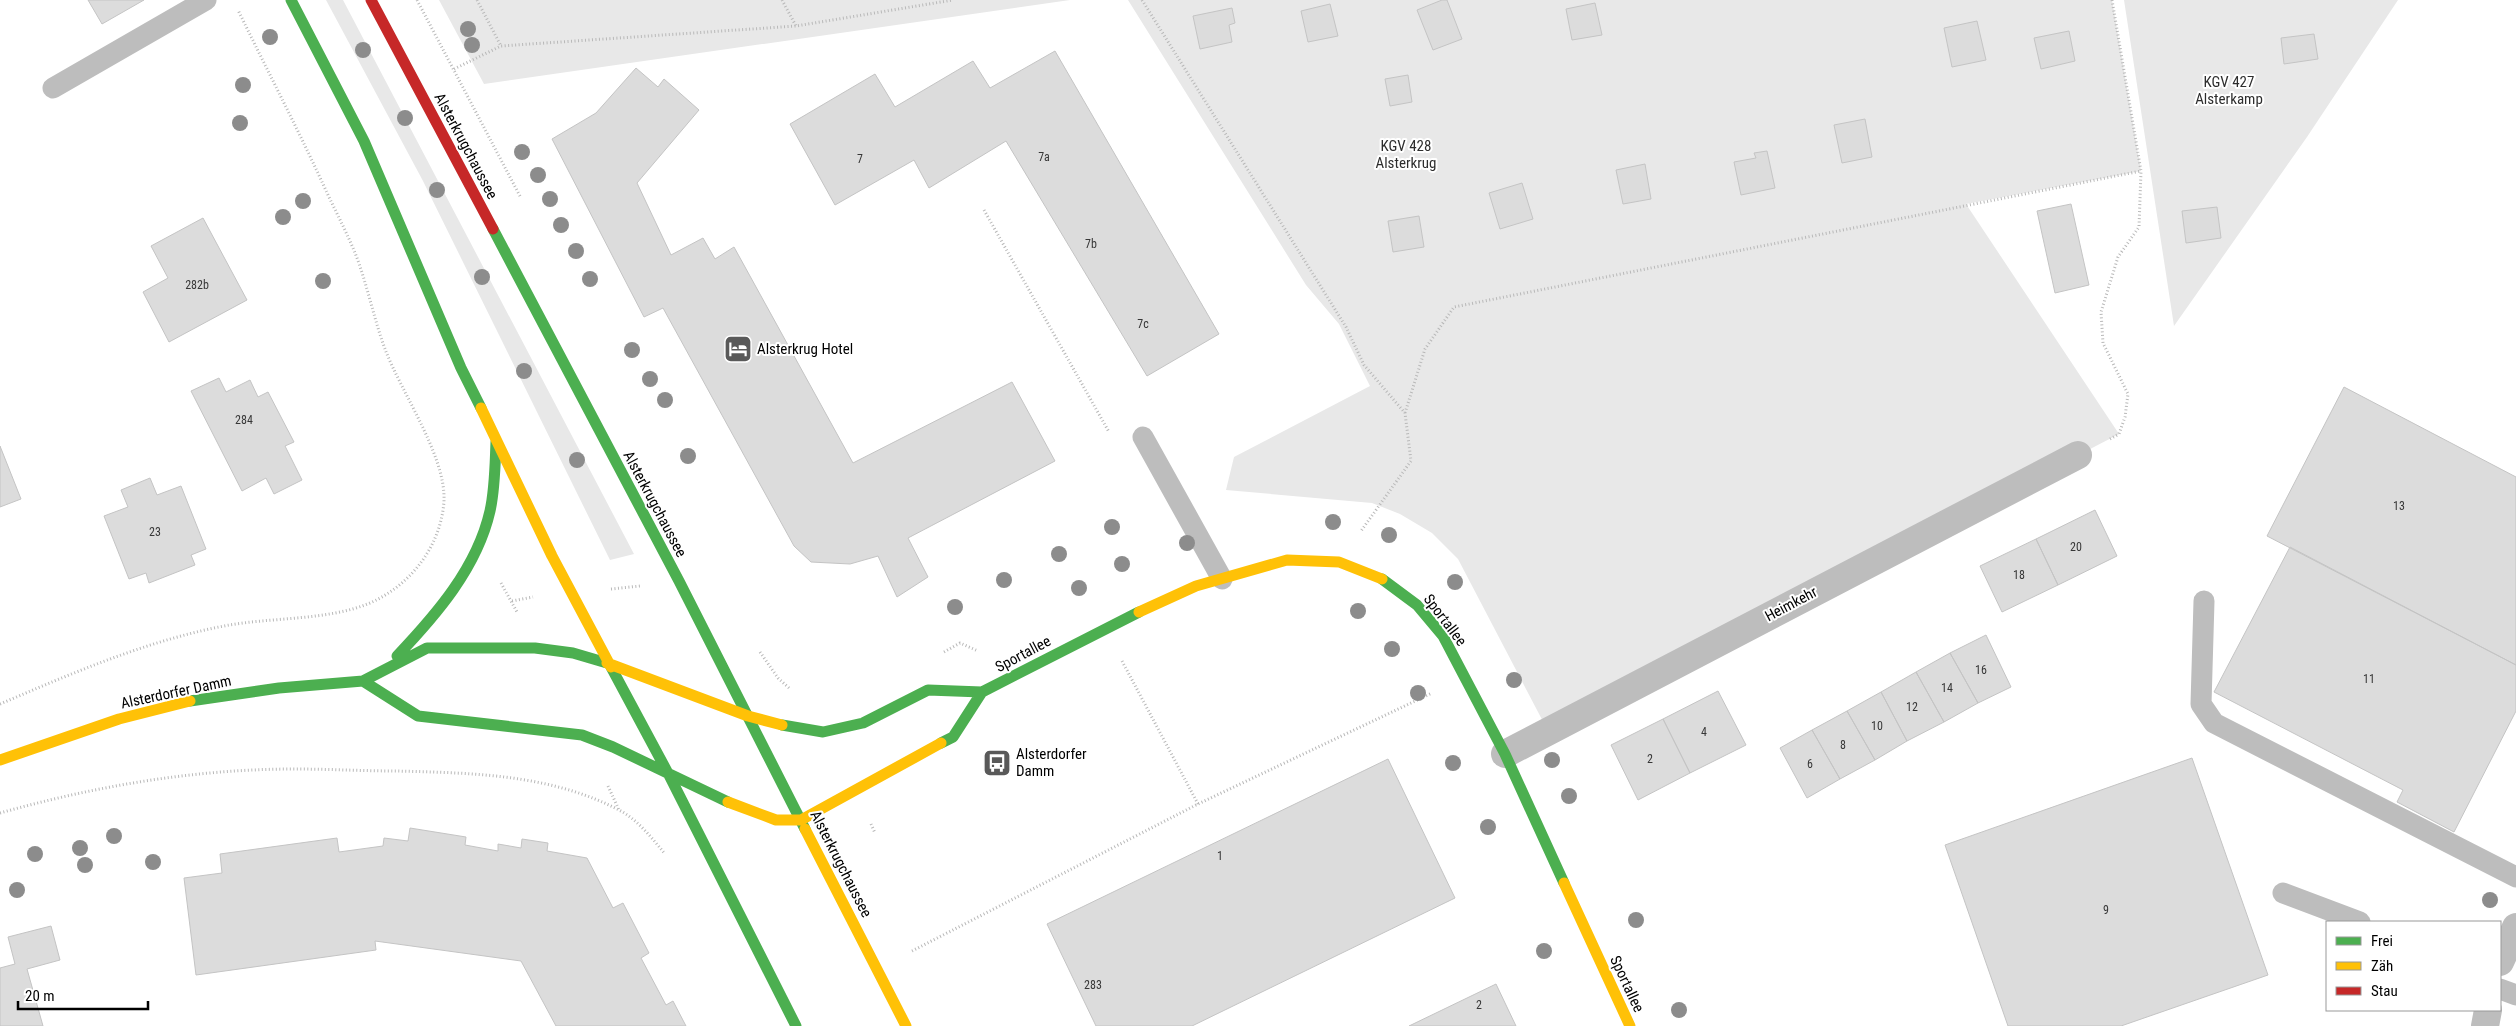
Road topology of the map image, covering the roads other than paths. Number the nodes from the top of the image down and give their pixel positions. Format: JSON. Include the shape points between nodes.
{"nodes":[{"id":1,"x":206,"y":0,"type":"edge"},
{"id":2,"x":291,"y":0,"type":"edge"},
{"id":3,"x":371,"y":0,"type":"edge"},
{"id":4,"x":53,"y":88,"type":"dead end"},
{"id":5,"x":1143,"y":437,"type":"dead end"},
{"id":6,"x":496,"y":442,"type":"junction"},
{"id":7,"x":2078,"y":455,"type":"road end"},
{"id":8,"x":1222,"y":579,"type":"junction"},
{"id":9,"x":2204,"y":601,"type":"dead end"},
{"id":10,"x":610,"y":664,"type":"junction"},
{"id":11,"x":387,"y":667,"type":"junction"},
{"id":12,"x":364,"y":681,"type":"junction"},
{"id":13,"x":982,"y":692,"type":"junction"},
{"id":14,"x":748,"y":716,"type":"junction"},
{"id":15,"x":1505,"y":754,"type":"junction"},
{"id":16,"x":0,"y":760,"type":"edge"},
{"id":17,"x":669,"y":775,"type":"junction"},
{"id":18,"x":801,"y":820,"type":"junction"},
{"id":19,"x":2516,"y":876,"type":"edge"},
{"id":20,"x":2283,"y":893,"type":"dead end"},
{"id":21,"x":2357,"y":921,"type":"edge"},
{"id":22,"x":2516,"y":927,"type":"edge"},
{"id":23,"x":2501,"y":960,"type":"edge"},
{"id":24,"x":2501,"y":989,"type":"edge"},
{"id":25,"x":2516,"y":995,"type":"edge"},
{"id":26,"x":2488,"y":1011,"type":"edge"},
{"id":27,"x":796,"y":1026,"type":"edge"},
{"id":28,"x":906,"y":1026,"type":"edge"},
{"id":29,"x":1630,"y":1026,"type":"edge"},
{"id":30,"x":2485,"y":1026,"type":"edge"}],
"edges":[{"from":1,"to":4,"type":"lane"},
{"from":2,"to":6,"type":"street","via":[[364,141],[430,299]]},
{"from":3,"to":14,"type":"street","name":"Alsterkrugchaussee"},
{"from":5,"to":8,"type":"lane"},
{"from":6,"to":10,"type":"street"},
{"from":6,"to":11,"type":"street","via":[[488,518],[476,550],[430,618]]},
{"from":7,"to":15,"type":"street","name":"Heimkehr"},
{"from":8,"to":13,"type":"street","name":"Sportallee","via":[[1170,597]]},
{"from":8,"to":15,"type":"street","name":"Sportallee","via":[[1287,560],[1339,562],[1387,581],[1417,605],[1443,636]]},
{"from":9,"to":19,"type":"lane","via":[[2201,704],[2214,724]]},
{"from":10,"to":11,"type":"street","name":"Alsterdorfer Damm","via":[[573,653],[535,648],[426,648]]},
{"from":10,"to":14,"type":"street","name":"Sportallee"},
{"from":10,"to":17,"type":"street"},
{"from":11,"to":12,"type":"street","name":"Alsterdorfer Damm"},
{"from":12,"to":16,"type":"street","name":"Alsterdorfer Damm","via":[[279,688],[180,703],[119,719]]},
{"from":12,"to":17,"type":"street","via":[[418,716],[582,735]]},
{"from":13,"to":14,"type":"street","name":"Sportallee","via":[[928,690],[863,722],[823,732]]},
{"from":13,"to":18,"type":"street","name":"Sportallee","via":[[953,737]]},
{"from":14,"to":18,"type":"street","name":"Alsterkrugchaussee"},
{"from":15,"to":29,"type":"street","name":"Sportallee"},
{"from":17,"to":18,"type":"street","via":[[754,813],[776,820]]},
{"from":17,"to":27,"type":"street"},
{"from":18,"to":28,"type":"street","name":"Alsterkrugchaussee"},
{"from":20,"to":21,"type":"lane"},
{"from":22,"to":23,"type":"street"},
{"from":24,"to":25,"type":"lane"},
{"from":26,"to":30,"type":"street"}]}
